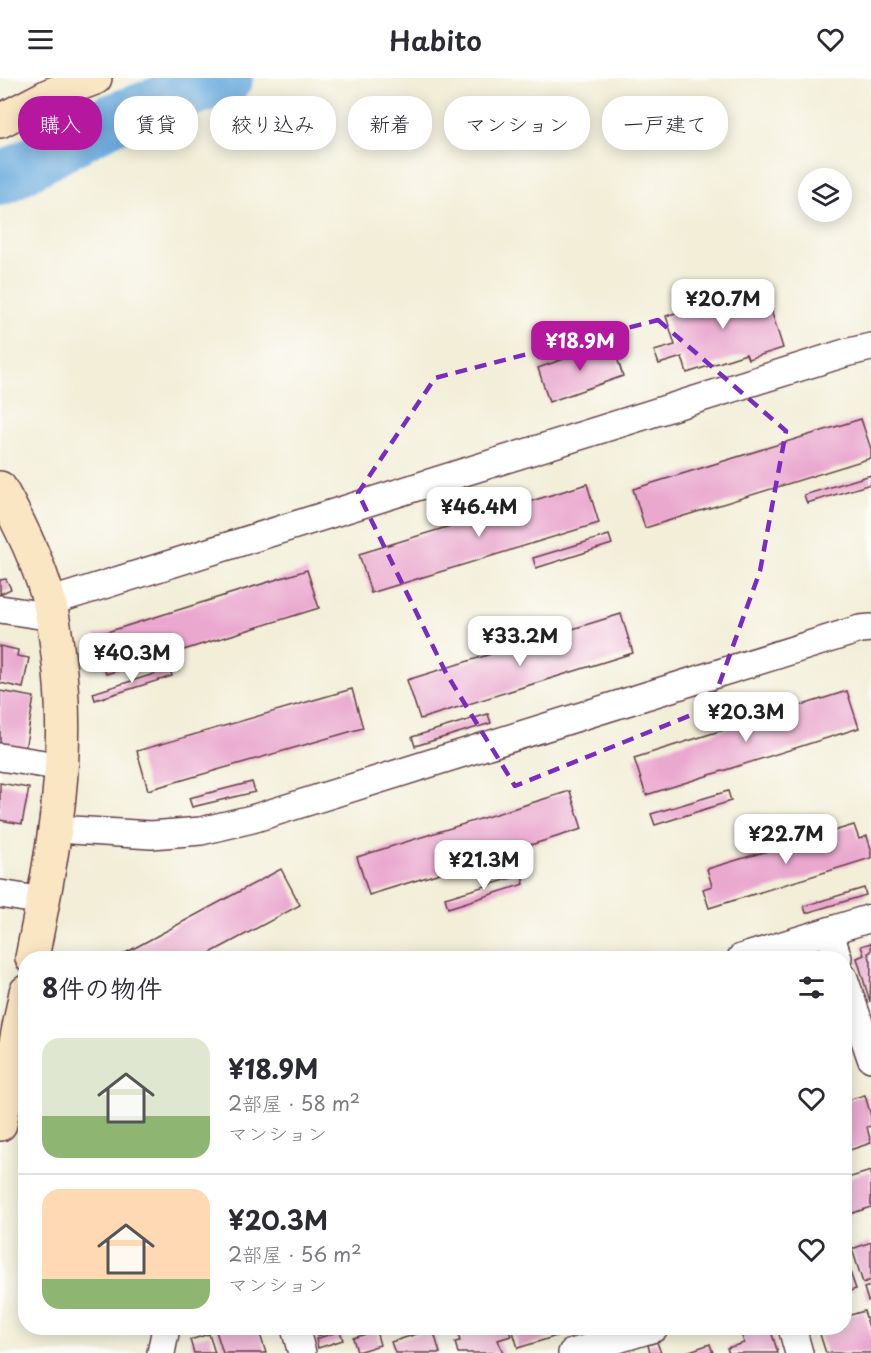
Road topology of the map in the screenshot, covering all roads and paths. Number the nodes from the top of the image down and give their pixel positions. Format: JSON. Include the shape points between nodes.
{"nodes":[{"id":1,"x":95,"y":78,"type":"edge"},
{"id":2,"x":0,"y":122,"type":"edge"},
{"id":3,"x":871,"y":347,"type":"edge"},
{"id":4,"x":0,"y":488,"type":"edge"},
{"id":5,"x":0,"y":609,"type":"edge"},
{"id":6,"x":51,"y":610,"type":"junction"},
{"id":7,"x":871,"y":628,"type":"edge"},
{"id":8,"x":0,"y":757,"type":"edge"},
{"id":9,"x":63,"y":767,"type":"junction"},
{"id":10,"x":57,"y":829,"type":"junction"},
{"id":11,"x":0,"y":894,"type":"edge"},
{"id":12,"x":43,"y":901,"type":"junction"},
{"id":13,"x":871,"y":918,"type":"edge"},
{"id":14,"x":829,"y":931,"type":"junction"},
{"id":15,"x":33,"y":951,"type":"edge"},
{"id":16,"x":764,"y":951,"type":"edge"},
{"id":17,"x":836,"y":951,"type":"edge"},
{"id":18,"x":852,"y":1002,"type":"edge"},
{"id":19,"x":18,"y":1018,"type":"edge"},
{"id":20,"x":7,"y":1053,"type":"edge"},
{"id":21,"x":871,"y":1058,"type":"edge"},
{"id":22,"x":0,"y":1124,"type":"edge"},
{"id":23,"x":165,"y":1335,"type":"edge"},
{"id":24,"x":297,"y":1335,"type":"edge"},
{"id":25,"x":631,"y":1335,"type":"edge"},
{"id":26,"x":794,"y":1335,"type":"edge"},
{"id":27,"x":161,"y":1353,"type":"edge"},
{"id":28,"x":303,"y":1353,"type":"edge"},
{"id":29,"x":572,"y":1353,"type":"edge"},
{"id":30,"x":800,"y":1353,"type":"edge"}],
"edges":[{"from":1,"to":2,"type":"street","via":[[50,94]]},
{"from":3,"to":6,"type":"street","via":[[845,352]]},
{"from":4,"to":6,"type":"street","via":[[30,548]]},
{"from":5,"to":6,"type":"street"},
{"from":6,"to":9,"type":"street","via":[[62,687]]},
{"from":7,"to":10,"type":"street","via":[[252,819],[201,831],[151,835]]},
{"from":8,"to":9,"type":"street"},
{"from":9,"to":10,"type":"street"},
{"from":10,"to":12,"type":"street"},
{"from":11,"to":12,"type":"street"},
{"from":12,"to":15,"type":"street"},
{"from":13,"to":14,"type":"street"},
{"from":14,"to":16,"type":"street"},
{"from":14,"to":17,"type":"street"},
{"from":18,"to":21,"type":"street"},
{"from":19,"to":20,"type":"street"},
{"from":20,"to":22,"type":"street"},
{"from":23,"to":27,"type":"street"},
{"from":24,"to":28,"type":"street"},
{"from":25,"to":29,"type":"street"},
{"from":26,"to":30,"type":"street"}]}
